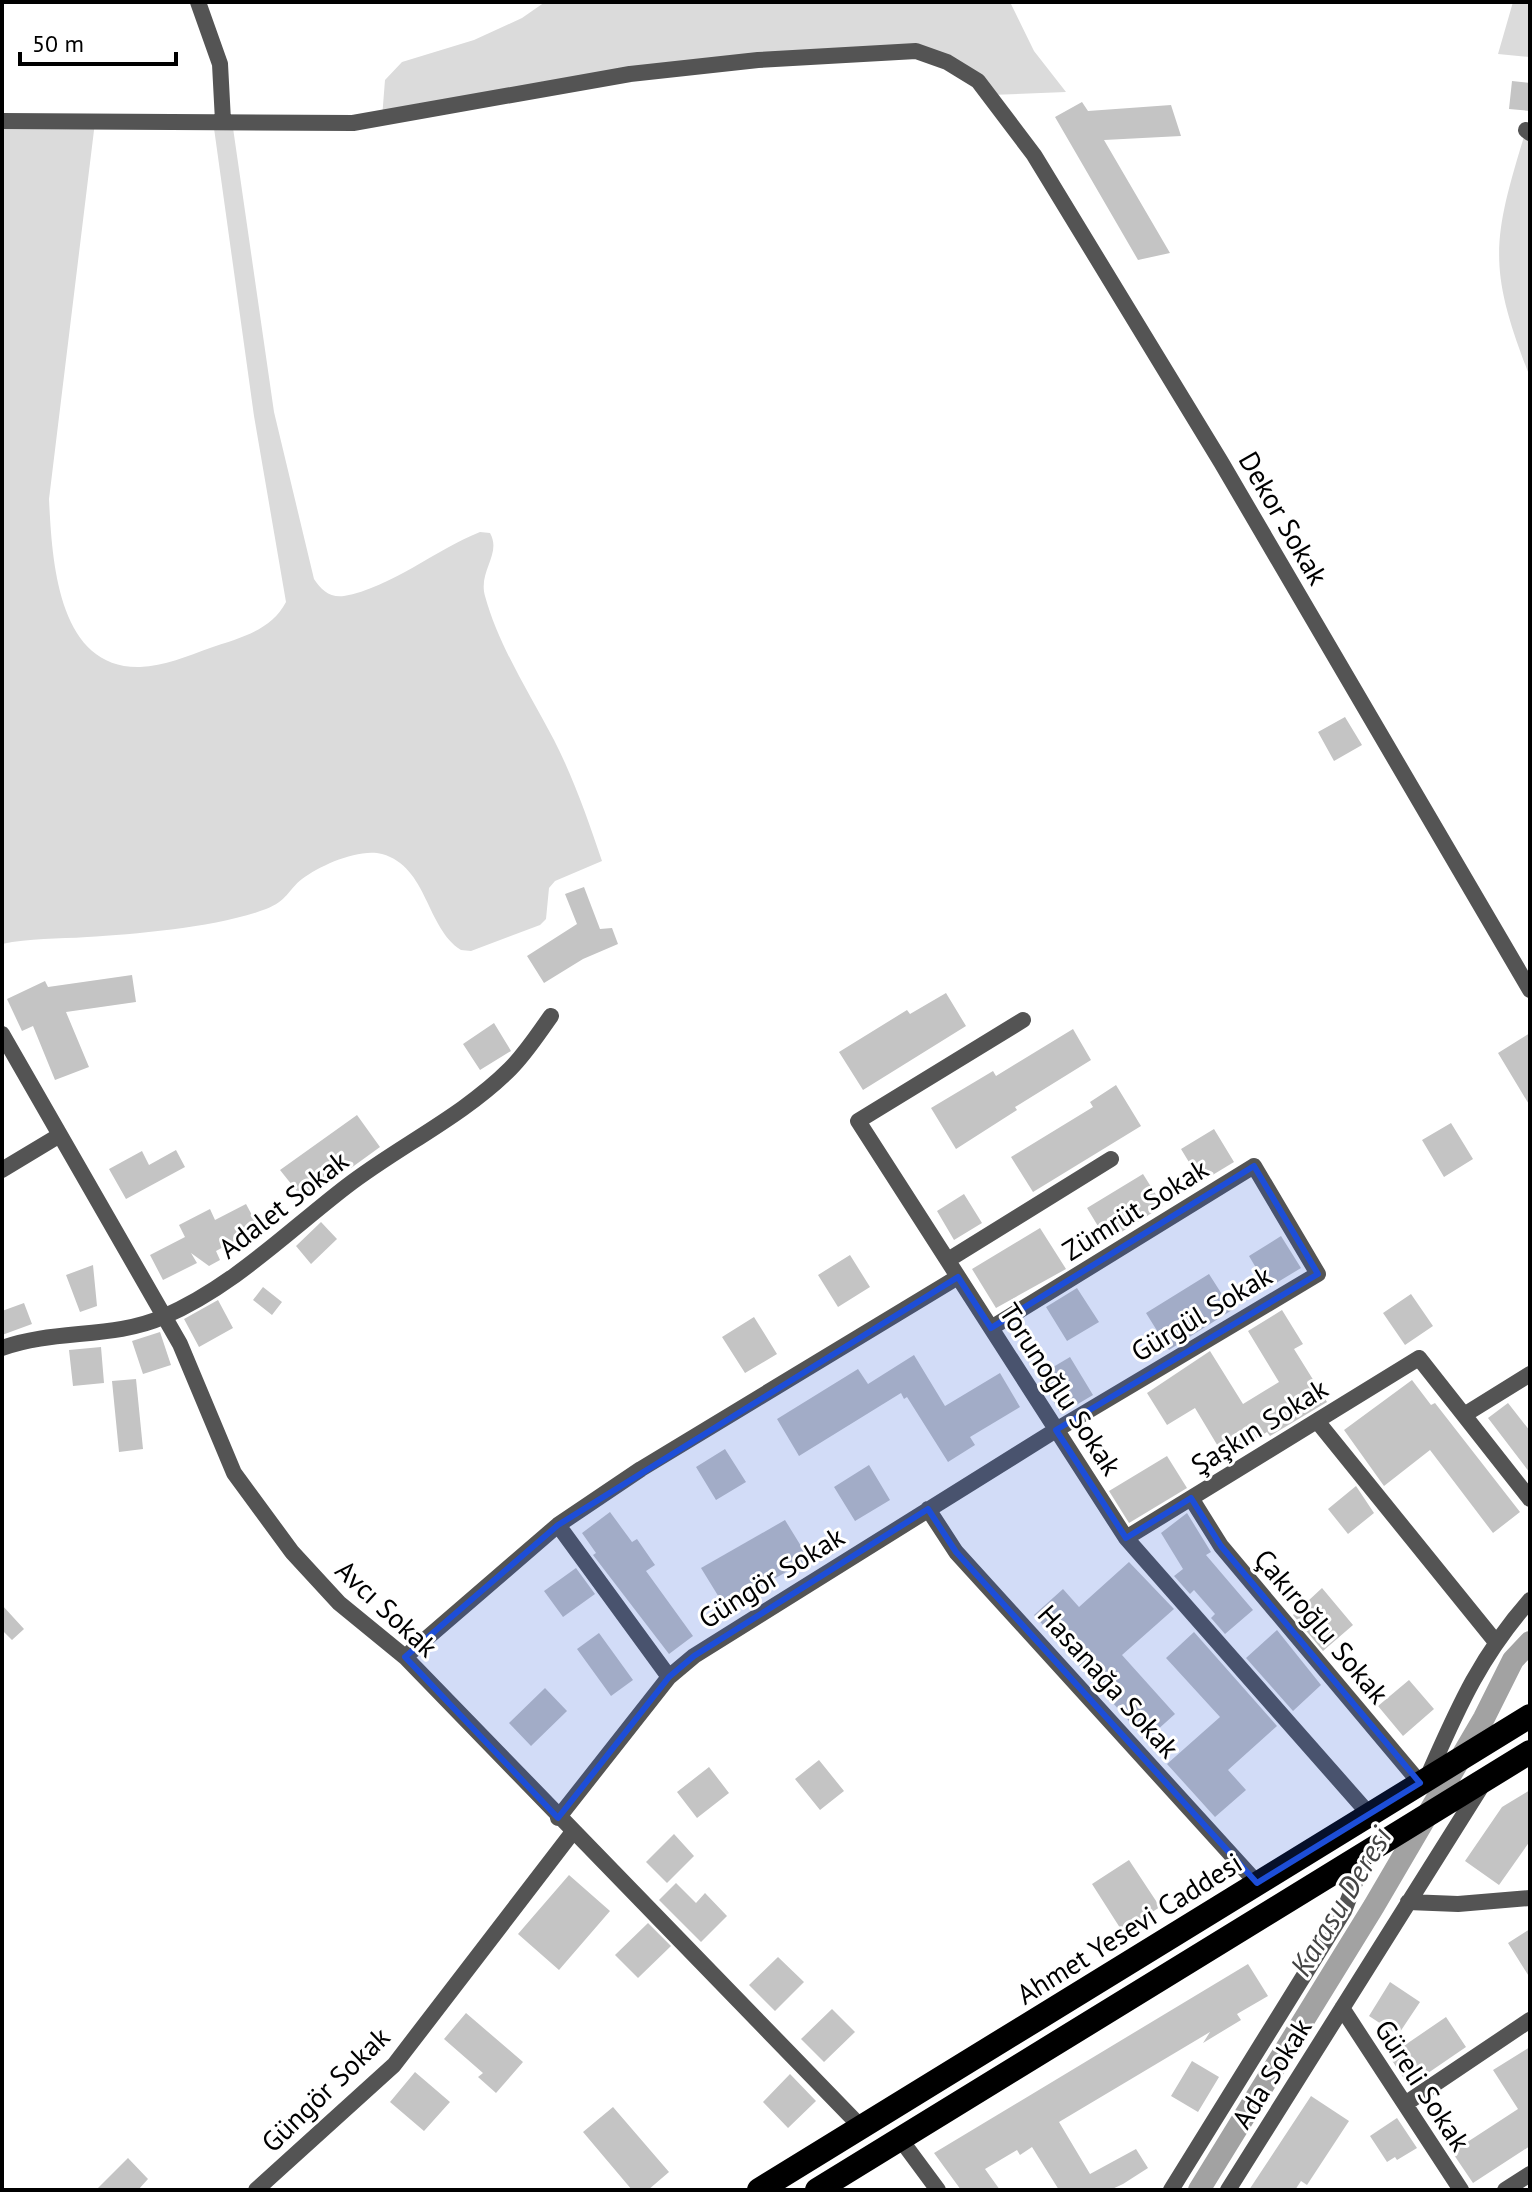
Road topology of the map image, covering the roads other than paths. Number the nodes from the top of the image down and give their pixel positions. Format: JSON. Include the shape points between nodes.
{"nodes":[{"id":1,"x":198,"y":2,"type":"edge"},
{"id":2,"x":2,"y":121,"type":"edge"},
{"id":3,"x":223,"y":121,"type":"junction"},
{"id":4,"x":1530,"y":990,"type":"edge"},
{"id":5,"x":551,"y":1016,"type":"dead end"},
{"id":6,"x":1023,"y":1020,"type":"dead end"},
{"id":7,"x":2,"y":1034,"type":"edge"},
{"id":8,"x":60,"y":1135,"type":"junction"},
{"id":9,"x":1111,"y":1159,"type":"dead end"},
{"id":10,"x":2,"y":1170,"type":"edge"},
{"id":11,"x":1285,"y":1219,"type":"joint"},
{"id":12,"x":948,"y":1260,"type":"junction"},
{"id":13,"x":958,"y":1277,"type":"junction"},
{"id":14,"x":163,"y":1317,"type":"junction"},
{"id":15,"x":991,"y":1328,"type":"junction"},
{"id":16,"x":2,"y":1348,"type":"edge"},
{"id":17,"x":1530,"y":1374,"type":"edge"},
{"id":18,"x":1464,"y":1415,"type":"junction"},
{"id":19,"x":1317,"y":1421,"type":"junction"},
{"id":20,"x":1056,"y":1430,"type":"junction"},
{"id":21,"x":1191,"y":1498,"type":"junction"},
{"id":22,"x":1530,"y":1499,"type":"edge"},
{"id":23,"x":928,"y":1509,"type":"junction"},
{"id":24,"x":558,"y":1525,"type":"junction"},
{"id":25,"x":1126,"y":1538,"type":"junction"},
{"id":26,"x":1530,"y":1600,"type":"edge"},
{"id":27,"x":1495,"y":1641,"type":"junction"},
{"id":28,"x":405,"y":1657,"type":"junction"},
{"id":29,"x":669,"y":1677,"type":"junction"},
{"id":30,"x":1529,"y":1712,"type":"edge"},
{"id":31,"x":1530,"y":1752,"type":"edge"},
{"id":32,"x":1486,"y":1779,"type":"junction"},
{"id":33,"x":1423,"y":1781,"type":"junction"},
{"id":34,"x":1369,"y":1814,"type":"junction"},
{"id":35,"x":558,"y":1818,"type":"junction"},
{"id":36,"x":572,"y":1833,"type":"junction"},
{"id":37,"x":1366,"y":1854,"type":"junction"},
{"id":38,"x":1257,"y":1883,"type":"junction"},
{"id":39,"x":1530,"y":1898,"type":"edge"},
{"id":40,"x":1408,"y":1902,"type":"junction"},
{"id":41,"x":1342,"y":2008,"type":"junction"},
{"id":42,"x":1530,"y":2020,"type":"edge"},
{"id":43,"x":1405,"y":2104,"type":"junction"},
{"id":44,"x":863,"y":2129,"type":"junction"},
{"id":45,"x":901,"y":2140,"type":"junction"},
{"id":46,"x":1530,"y":2174,"type":"edge"},
{"id":47,"x":256,"y":2190,"type":"edge"},
{"id":48,"x":759,"y":2190,"type":"edge"},
{"id":49,"x":817,"y":2190,"type":"edge"},
{"id":50,"x":938,"y":2190,"type":"edge"},
{"id":51,"x":1171,"y":2190,"type":"edge"},
{"id":52,"x":1228,"y":2190,"type":"edge"},
{"id":53,"x":1461,"y":2190,"type":"edge"},
{"id":54,"x":1505,"y":2190,"type":"edge"}],
"edges":[{"from":1,"to":3,"type":"street","via":[[220,64]]},
{"from":2,"to":3,"type":"street"},
{"from":3,"to":4,"type":"street","name":"Dekor Sokak","via":[[353,123],[630,74],[862,53],[916,51],[978,81],[1034,155],[1205,435]]},
{"from":5,"to":14,"type":"street","name":"Adalet Sokak","via":[[525,1053],[476,1098],[346,1186],[278,1245]]},
{"from":6,"to":12,"type":"street","name":"Torunoğlu Sokak","via":[[858,1121]]},
{"from":7,"to":8,"type":"street","name":"Avcı Sokak"},
{"from":8,"to":10,"type":"street"},
{"from":8,"to":14,"type":"street","name":"Avcı Sokak"},
{"from":9,"to":12,"type":"street"},
{"from":11,"to":15,"type":"street","name":"Zümrüt Sokak","via":[[1254,1166]]},
{"from":11,"to":20,"type":"street","name":"Gürgül Sokak","via":[[1318,1274]]},
{"from":12,"to":13,"type":"street","name":"Torunoğlu Sokak"},
{"from":13,"to":15,"type":"street","name":"Torunoğlu Sokak"},
{"from":13,"to":24,"type":"street"},
{"from":14,"to":16,"type":"street","name":"Adalet Sokak","via":[[43,1336]]},
{"from":14,"to":28,"type":"street","name":"Avcı Sokak","via":[[199,1384],[219,1442],[258,1508],[339,1603]]},
{"from":15,"to":20,"type":"street","name":"Torunoğlu Sokak"},
{"from":17,"to":18,"type":"street"},
{"from":18,"to":19,"type":"street","name":"Şaşkın Sokak","via":[[1419,1358]]},
{"from":18,"to":22,"type":"street"},
{"from":19,"to":21,"type":"street","name":"Şaşkın Sokak"},
{"from":19,"to":27,"type":"street"},
{"from":20,"to":23,"type":"street","name":"Güngör Sokak"},
{"from":20,"to":25,"type":"street","name":"Torunoğlu Sokak"},
{"from":21,"to":25,"type":"street","name":"Şaşkın Sokak"},
{"from":21,"to":33,"type":"street","name":"Çakıroğlu Sokak","via":[[1221,1546]]},
{"from":23,"to":29,"type":"street","name":"Güngör Sokak","via":[[694,1656]]},
{"from":23,"to":38,"type":"street","name":"Hasanağa Sokak","via":[[956,1552]]},
{"from":24,"to":28,"type":"street"},
{"from":24,"to":29,"type":"street"},
{"from":25,"to":34,"type":"street","name":"Torunoğlu Sokak"},
{"from":26,"to":27,"type":"street"},
{"from":27,"to":33,"type":"street"},
{"from":28,"to":35,"type":"street","name":"Avcı Sokak"},
{"from":29,"to":35,"type":"street","name":"Güngör Sokak"},
{"from":30,"to":33,"type":"highway","name":"Ahmet Yesevi Caddesi"},
{"from":31,"to":32,"type":"highway"},
{"from":32,"to":37,"type":"highway"},
{"from":32,"to":40,"type":"street","name":"Ada Sokak"},
{"from":33,"to":34,"type":"highway","name":"Ahmet Yesevi Caddesi"},
{"from":34,"to":38,"type":"highway","name":"Ahmet Yesevi Caddesi"},
{"from":35,"to":36,"type":"street","name":"Avcı Sokak"},
{"from":36,"to":44,"type":"street","name":"Avcı Sokak"},
{"from":36,"to":47,"type":"street","name":"Güngör Sokak","via":[[394,2065]]},
{"from":37,"to":45,"type":"highway"},
{"from":37,"to":51,"type":"street","name":"Ada Sokak","via":[[1344,1911]]},
{"from":38,"to":44,"type":"highway","name":"Ahmet Yesevi Caddesi"},
{"from":39,"to":40,"type":"street"},
{"from":40,"to":41,"type":"street","name":"Ada Sokak"},
{"from":41,"to":43,"type":"street","name":"Güreli Sokak"},
{"from":41,"to":52,"type":"street","name":"Ada Sokak"},
{"from":42,"to":43,"type":"street"},
{"from":43,"to":53,"type":"street","name":"Güreli Sokak"},
{"from":44,"to":48,"type":"highway","name":"Ahmet Yesevi Caddesi"},
{"from":45,"to":49,"type":"highway"},
{"from":45,"to":50,"type":"street"},
{"from":46,"to":54,"type":"street"}]}
